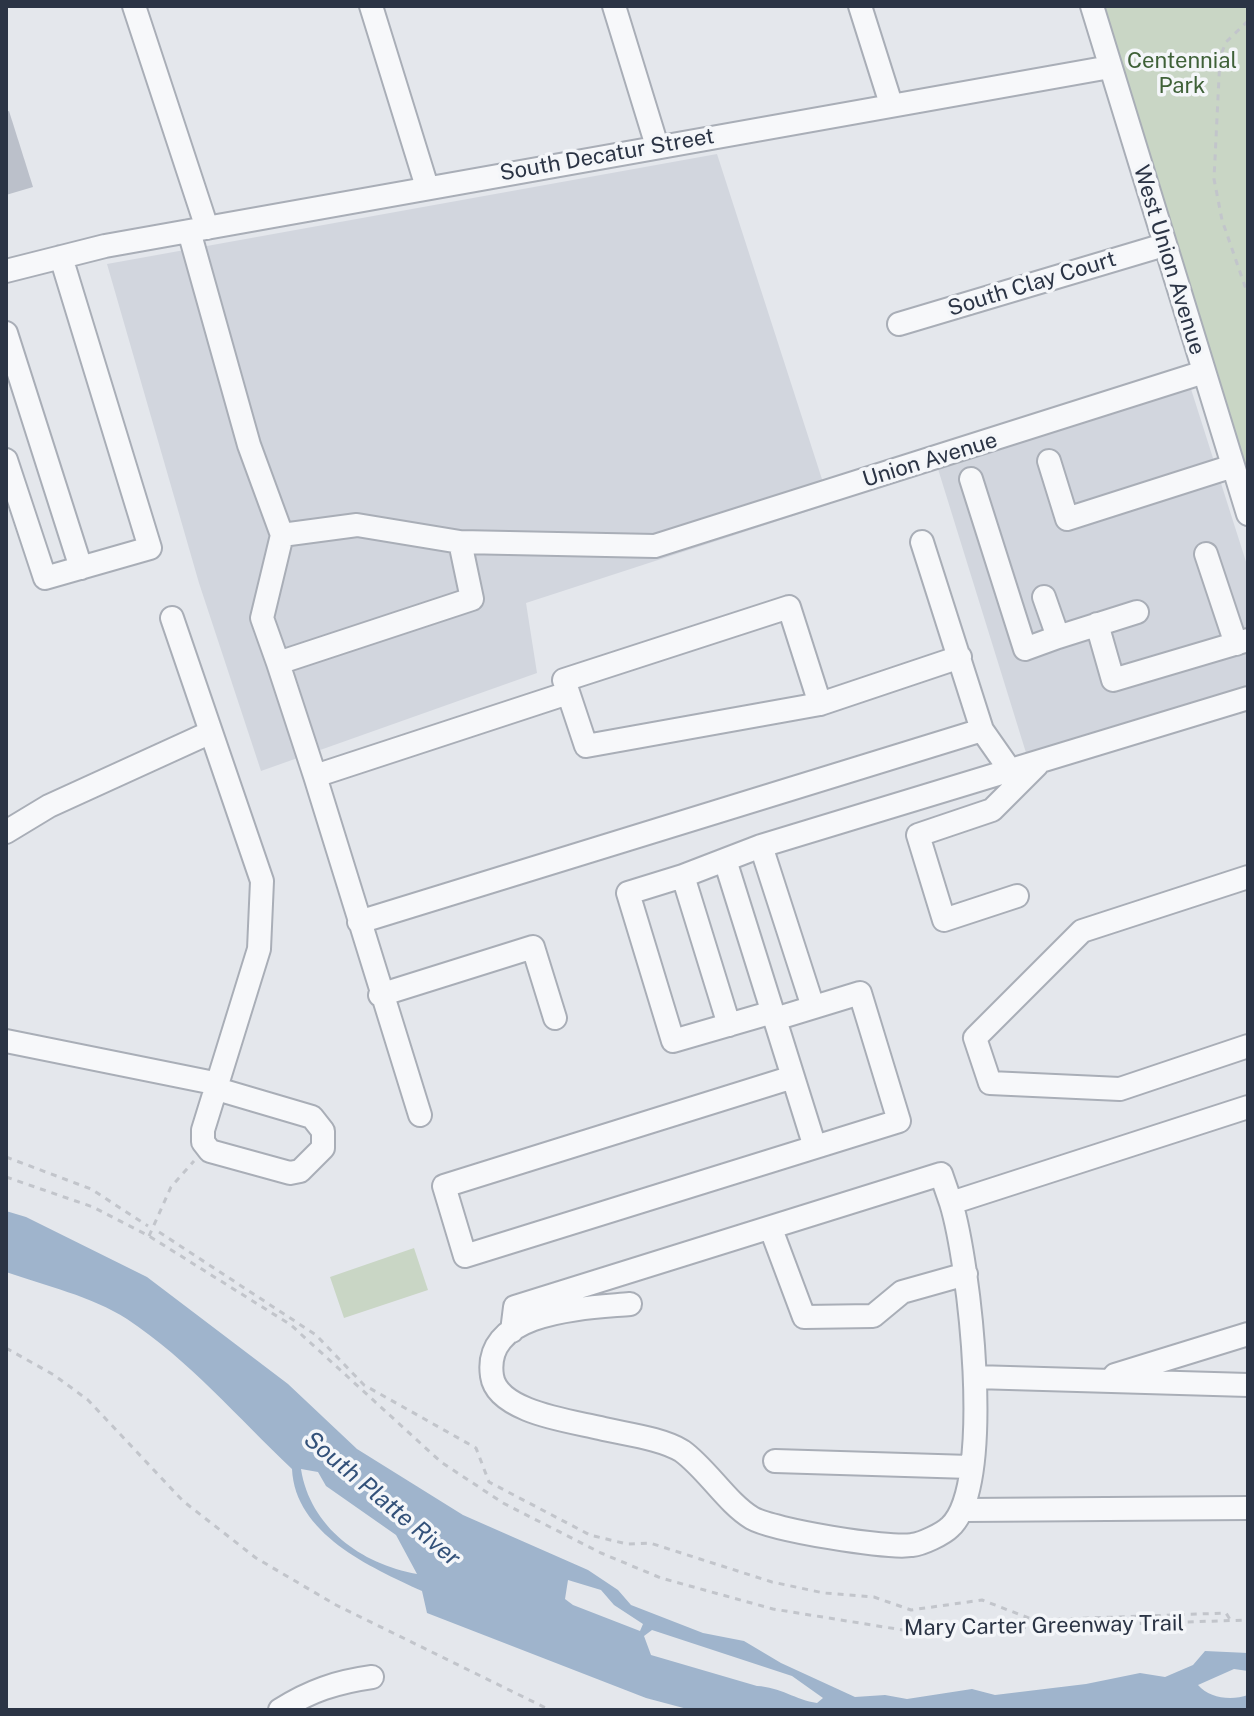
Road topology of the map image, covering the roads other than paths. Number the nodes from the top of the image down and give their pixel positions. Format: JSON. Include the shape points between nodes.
{"nodes":[{"id":1,"x":134,"y":6,"type":"edge"},
{"id":2,"x":371,"y":6,"type":"edge"},
{"id":3,"x":614,"y":6,"type":"edge"},
{"id":4,"x":860,"y":6,"type":"edge"},
{"id":5,"x":1092,"y":6,"type":"edge"},
{"id":6,"x":1110,"y":67,"type":"junction"},
{"id":7,"x":891,"y":104,"type":"junction"},
{"id":8,"x":657,"y":146,"type":"junction"},
{"id":9,"x":427,"y":187,"type":"junction"},
{"id":10,"x":198,"y":230,"type":"junction"},
{"id":11,"x":1164,"y":245,"type":"junction"},
{"id":12,"x":61,"y":257,"type":"junction"},
{"id":13,"x":6,"y":271,"type":"edge"},
{"id":14,"x":899,"y":324,"type":"dead end"},
{"id":15,"x":6,"y":333,"type":"edge"},
{"id":16,"x":1204,"y":372,"type":"junction"},
{"id":17,"x":6,"y":460,"type":"edge"},
{"id":18,"x":1049,"y":461,"type":"dead end"},
{"id":19,"x":1233,"y":466,"type":"junction"},
{"id":20,"x":971,"y":479,"type":"dead end"},
{"id":21,"x":1248,"y":514,"type":"edge"},
{"id":22,"x":282,"y":535,"type":"junction"},
{"id":23,"x":460,"y":542,"type":"junction"},
{"id":24,"x":922,"y":542,"type":"dead end"},
{"id":25,"x":1206,"y":554,"type":"dead end"},
{"id":26,"x":81,"y":568,"type":"junction"},
{"id":27,"x":1044,"y":597,"type":"dead end"},
{"id":28,"x":1137,"y":612,"type":"dead end"},
{"id":29,"x":172,"y":618,"type":"dead end"},
{"id":30,"x":1097,"y":624,"type":"junction"},
{"id":31,"x":1058,"y":637,"type":"junction"},
{"id":32,"x":1242,"y":642,"type":"edge"},
{"id":33,"x":960,"y":657,"type":"junction"},
{"id":34,"x":278,"y":663,"type":"junction"},
{"id":35,"x":568,"y":693,"type":"junction"},
{"id":36,"x":1248,"y":698,"type":"edge"},
{"id":37,"x":820,"y":704,"type":"junction"},
{"id":38,"x":982,"y":730,"type":"junction"},
{"id":39,"x":209,"y":733,"type":"junction"},
{"id":40,"x":1041,"y":761,"type":"junction"},
{"id":41,"x":1010,"y":770,"type":"junction"},
{"id":42,"x":315,"y":776,"type":"junction"},
{"id":43,"x":6,"y":832,"type":"edge"},
{"id":44,"x":761,"y":846,"type":"junction"},
{"id":45,"x":725,"y":860,"type":"junction"},
{"id":46,"x":683,"y":876,"type":"junction"},
{"id":47,"x":1248,"y":877,"type":"edge"},
{"id":48,"x":1017,"y":896,"type":"dead end"},
{"id":49,"x":359,"y":922,"type":"junction"},
{"id":50,"x":380,"y":995,"type":"junction"},
{"id":51,"x":813,"y":1007,"type":"junction"},
{"id":52,"x":774,"y":1015,"type":"junction"},
{"id":53,"x":555,"y":1018,"type":"dead end"},
{"id":54,"x":729,"y":1025,"type":"junction"},
{"id":55,"x":6,"y":1041,"type":"edge"},
{"id":56,"x":1248,"y":1046,"type":"edge"},
{"id":57,"x":793,"y":1077,"type":"junction"},
{"id":58,"x":218,"y":1086,"type":"junction"},
{"id":59,"x":1248,"y":1107,"type":"edge"},
{"id":60,"x":420,"y":1115,"type":"dead end"},
{"id":61,"x":814,"y":1144,"type":"junction"},
{"id":62,"x":951,"y":1203,"type":"junction"},
{"id":63,"x":771,"y":1229,"type":"junction"},
{"id":64,"x":966,"y":1274,"type":"junction"},
{"id":65,"x":630,"y":1304,"type":"dead end"},
{"id":66,"x":512,"y":1331,"type":"junction"},
{"id":67,"x":1248,"y":1334,"type":"edge"},
{"id":68,"x":975,"y":1377,"type":"junction"},
{"id":69,"x":1094,"y":1381,"type":"junction"},
{"id":70,"x":1248,"y":1385,"type":"edge"},
{"id":71,"x":775,"y":1461,"type":"dead end"},
{"id":72,"x":970,"y":1467,"type":"junction"},
{"id":73,"x":1248,"y":1508,"type":"edge"},
{"id":74,"x":965,"y":1510,"type":"junction"},
{"id":75,"x":372,"y":1677,"type":"dead end"},
{"id":76,"x":280,"y":1710,"type":"edge"}],
"edges":[{"from":1,"to":10,"type":"street"},
{"from":2,"to":9,"type":"street"},
{"from":3,"to":8,"type":"street"},
{"from":4,"to":7,"type":"street"},
{"from":5,"to":6,"type":"street","name":"West Union Avenue"},
{"from":6,"to":7,"type":"street","name":"South Decatur Street"},
{"from":6,"to":11,"type":"street","name":"West Union Avenue"},
{"from":7,"to":8,"type":"street","name":"South Decatur Street"},
{"from":8,"to":9,"type":"street","name":"South Decatur Street"},
{"from":9,"to":10,"type":"street","name":"South Decatur Street"},
{"from":10,"to":12,"type":"street","name":"South Decatur Street"},
{"from":10,"to":22,"type":"street","via":[[249,445]]},
{"from":11,"to":14,"type":"street","name":"South Clay Court"},
{"from":11,"to":16,"type":"street","name":"West Union Avenue"},
{"from":12,"to":13,"type":"street","name":"South Decatur Street"},
{"from":12,"to":26,"type":"street","via":[[150,548]]},
{"from":15,"to":26,"type":"street"},
{"from":16,"to":19,"type":"street","name":"West Union Avenue"},
{"from":16,"to":23,"type":"street","name":"Union Avenue","via":[[655,546]]},
{"from":17,"to":26,"type":"street","via":[[45,578]]},
{"from":18,"to":19,"type":"street","via":[[1067,519]]},
{"from":19,"to":21,"type":"street","name":"West Union Avenue"},
{"from":20,"to":31,"type":"street","via":[[1025,649]]},
{"from":22,"to":23,"type":"street","name":"Union Avenue","via":[[357,525]]},
{"from":22,"to":34,"type":"street","via":[[262,618]]},
{"from":23,"to":34,"type":"street","via":[[472,599]]},
{"from":24,"to":33,"type":"street"},
{"from":25,"to":32,"type":"street"},
{"from":27,"to":31,"type":"street"},
{"from":28,"to":30,"type":"street"},
{"from":29,"to":39,"type":"street"},
{"from":30,"to":31,"type":"street"},
{"from":30,"to":32,"type":"street","via":[[1113,680]]},
{"from":33,"to":37,"type":"street"},
{"from":33,"to":38,"type":"street"},
{"from":34,"to":42,"type":"street"},
{"from":35,"to":37,"type":"street","via":[[586,746]]},
{"from":35,"to":37,"type":"street","via":[[564,680],[789,607]]},
{"from":35,"to":42,"type":"street"},
{"from":36,"to":40,"type":"street"},
{"from":38,"to":41,"type":"street"},
{"from":38,"to":49,"type":"street"},
{"from":39,"to":43,"type":"street","via":[[49,806]]},
{"from":39,"to":58,"type":"street","via":[[262,881],[259,949]]},
{"from":40,"to":41,"type":"street"},
{"from":40,"to":48,"type":"street","via":[[992,810],[918,835],[944,920]]},
{"from":41,"to":44,"type":"street"},
{"from":42,"to":49,"type":"street"},
{"from":44,"to":45,"type":"street"},
{"from":44,"to":51,"type":"street"},
{"from":45,"to":46,"type":"street"},
{"from":45,"to":52,"type":"street"},
{"from":46,"to":54,"type":"street"},
{"from":46,"to":54,"type":"street","via":[[628,893],[673,1041]]},
{"from":47,"to":56,"type":"street","via":[[1082,931],[975,1038],[990,1083],[1120,1089]]},
{"from":49,"to":50,"type":"street"},
{"from":50,"to":53,"type":"street","via":[[533,947]]},
{"from":50,"to":60,"type":"street"},
{"from":51,"to":52,"type":"street"},
{"from":51,"to":61,"type":"street","via":[[860,993],[899,1121]]},
{"from":52,"to":54,"type":"street"},
{"from":52,"to":57,"type":"street"},
{"from":55,"to":58,"type":"street"},
{"from":57,"to":61,"type":"street"},
{"from":57,"to":61,"type":"street","via":[[444,1186],[465,1256]]},
{"from":58,"to":58,"type":"street","via":[[203,1130],[210,1151],[290,1173],[300,1171],[323,1148],[323,1131],[312,1117]]},
{"from":59,"to":62,"type":"street"},
{"from":62,"to":63,"type":"street","via":[[941,1174]]},
{"from":62,"to":64,"type":"street"},
{"from":63,"to":64,"type":"street","via":[[804,1317],[873,1316],[902,1292]]},
{"from":63,"to":66,"type":"street","via":[[515,1307]]},
{"from":64,"to":68,"type":"street"},
{"from":65,"to":66,"type":"street","via":[[553,1311]]},
{"from":66,"to":74,"type":"street","via":[[495,1350],[492,1376],[499,1393],[526,1409],[680,1450],[752,1518],[802,1534],[913,1545],[949,1530]]},
{"from":67,"to":69,"type":"street"},
{"from":68,"to":69,"type":"street"},
{"from":68,"to":72,"type":"street","via":[[977,1414]]},
{"from":69,"to":70,"type":"street"},
{"from":71,"to":72,"type":"street"},
{"from":72,"to":74,"type":"street"},
{"from":73,"to":74,"type":"street"},
{"from":75,"to":76,"type":"street","via":[[311,1691]]}]}
